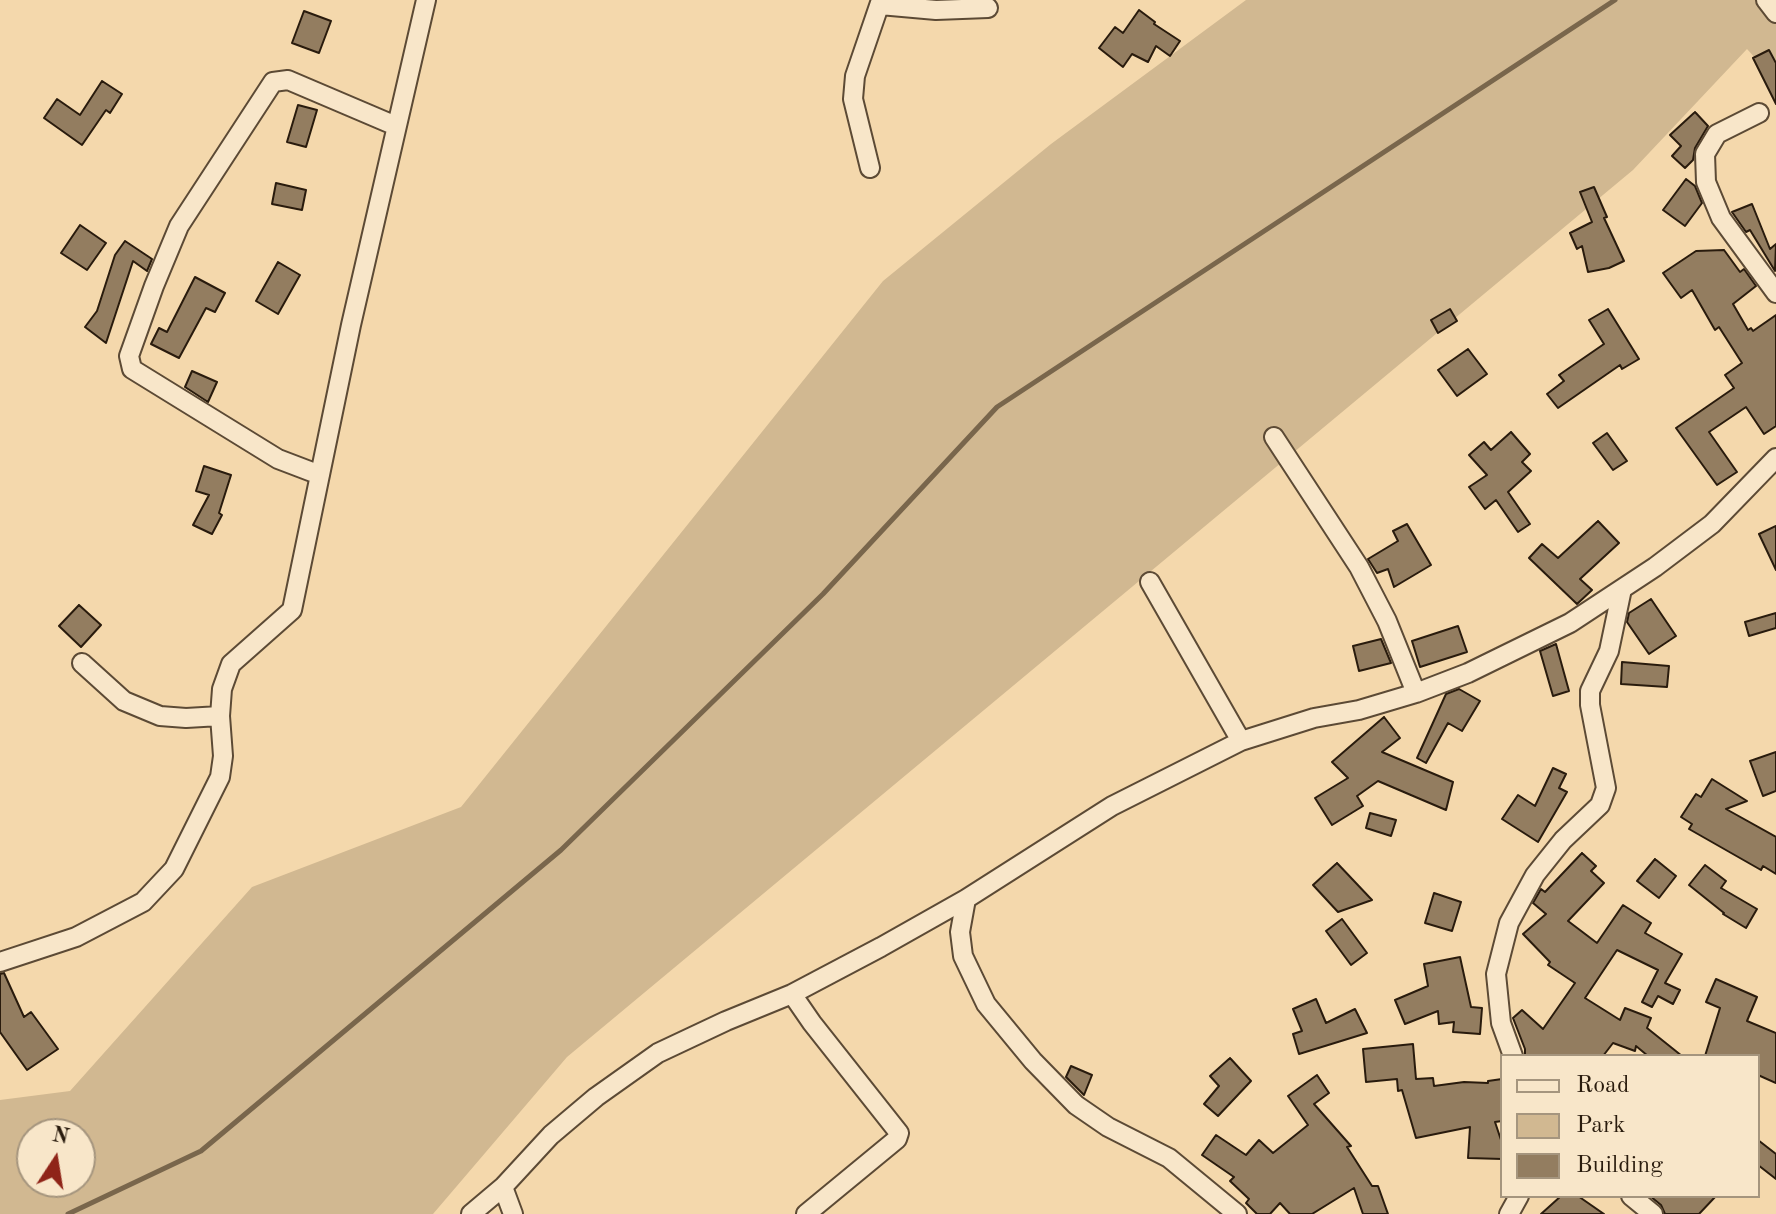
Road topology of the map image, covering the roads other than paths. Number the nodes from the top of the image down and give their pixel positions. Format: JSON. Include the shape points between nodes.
{"nodes":[{"id":1,"x":426,"y":0,"type":"edge"},
{"id":2,"x":1766,"y":0,"type":"edge"},
{"id":3,"x":881,"y":3,"type":"edge"},
{"id":4,"x":988,"y":8,"type":"dead end"},
{"id":5,"x":1776,"y":13,"type":"edge"},
{"id":6,"x":1759,"y":113,"type":"dead end"},
{"id":7,"x":396,"y":126,"type":"junction"},
{"id":8,"x":870,"y":168,"type":"dead end"},
{"id":9,"x":1776,"y":293,"type":"edge"},
{"id":10,"x":1274,"y":437,"type":"dead end"},
{"id":11,"x":1776,"y":458,"type":"edge"},
{"id":12,"x":320,"y":475,"type":"junction"},
{"id":13,"x":1150,"y":582,"type":"dead end"},
{"id":14,"x":1622,"y":589,"type":"junction"},
{"id":15,"x":82,"y":663,"type":"dead end"},
{"id":16,"x":1416,"y":693,"type":"junction"},
{"id":17,"x":220,"y":716,"type":"junction"},
{"id":18,"x":1241,"y":741,"type":"junction"},
{"id":19,"x":966,"y":899,"type":"junction"},
{"id":20,"x":0,"y":962,"type":"edge"},
{"id":21,"x":792,"y":994,"type":"junction"},
{"id":22,"x":1512,"y":1054,"type":"edge"},
{"id":23,"x":503,"y":1187,"type":"junction"},
{"id":24,"x":1633,"y":1198,"type":"edge"},
{"id":25,"x":471,"y":1214,"type":"edge"},
{"id":26,"x":513,"y":1214,"type":"edge"},
{"id":27,"x":806,"y":1214,"type":"edge"},
{"id":28,"x":1237,"y":1214,"type":"edge"},
{"id":29,"x":1653,"y":1214,"type":"edge"}],
"edges":[{"from":1,"to":7,"type":"street"},
{"from":2,"to":5,"type":"street"},
{"from":3,"to":4,"type":"street","via":[[936,10]]},
{"from":3,"to":8,"type":"street","via":[[855,76],[853,99]]},
{"from":6,"to":9,"type":"street","via":[[1717,134],[1705,154],[1706,182],[1721,218]]},
{"from":7,"to":12,"type":"street"},
{"from":7,"to":12,"type":"street","via":[[288,80],[273,82],[191,203],[129,356],[132,369],[278,459]]},
{"from":10,"to":16,"type":"street","via":[[1359,567]]},
{"from":11,"to":14,"type":"street","via":[[1712,524]]},
{"from":12,"to":17,"type":"street","via":[[292,610],[231,664]]},
{"from":13,"to":18,"type":"street"},
{"from":14,"to":16,"type":"street","via":[[1538,640]]},
{"from":14,"to":22,"type":"street","via":[[1609,651],[1590,691],[1606,788],[1600,805],[1535,875],[1509,923],[1496,974],[1501,1023]]},
{"from":15,"to":17,"type":"street","via":[[124,701],[160,716]]},
{"from":16,"to":18,"type":"street"},
{"from":17,"to":20,"type":"street","via":[[220,777],[174,869],[143,902],[76,937]]},
{"from":18,"to":19,"type":"street","via":[[1112,806]]},
{"from":19,"to":21,"type":"street"},
{"from":19,"to":28,"type":"street","via":[[960,932],[963,956],[986,1004],[1033,1061],[1076,1105],[1169,1158]]},
{"from":21,"to":23,"type":"street","via":[[658,1053],[551,1135]]},
{"from":21,"to":27,"type":"street","via":[[899,1133]]},
{"from":23,"to":25,"type":"street"},
{"from":23,"to":26,"type":"street"},
{"from":24,"to":29,"type":"street"}]}
